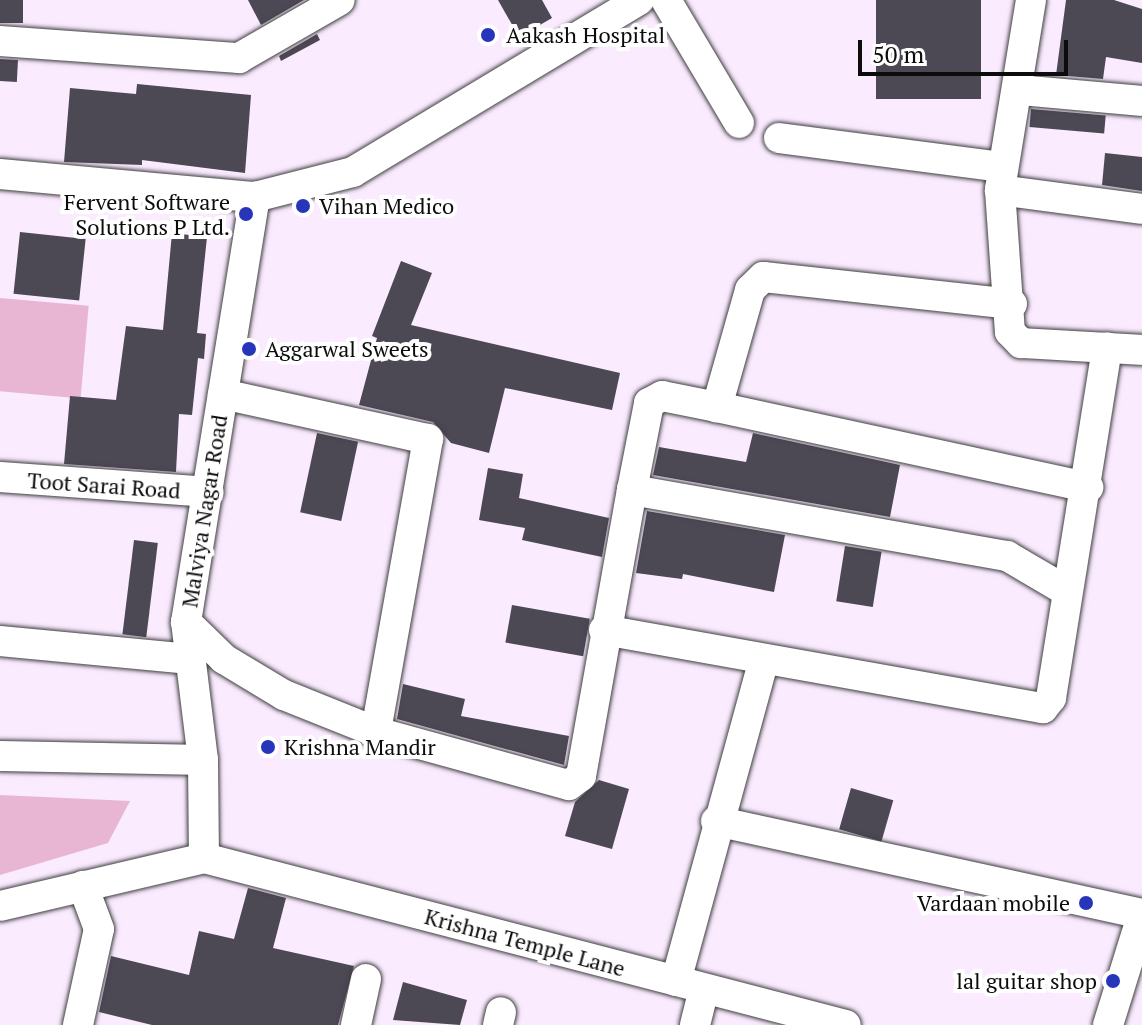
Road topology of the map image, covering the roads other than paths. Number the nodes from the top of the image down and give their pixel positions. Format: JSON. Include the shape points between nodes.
{"nodes":[{"id":1,"x":340,"y":0,"type":"edge"},
{"id":2,"x":639,"y":0,"type":"edge"},
{"id":3,"x":666,"y":0,"type":"edge"},
{"id":4,"x":1031,"y":0,"type":"edge"},
{"id":5,"x":0,"y":41,"type":"edge"},
{"id":6,"x":1019,"y":90,"type":"junction"},
{"id":7,"x":1142,"y":101,"type":"edge"},
{"id":8,"x":739,"y":123,"type":"dead end"},
{"id":9,"x":779,"y":138,"type":"dead end"},
{"id":10,"x":0,"y":174,"type":"edge"},
{"id":11,"x":1001,"y":178,"type":"junction"},
{"id":12,"x":255,"y":197,"type":"junction"},
{"id":13,"x":1142,"y":209,"type":"edge"},
{"id":14,"x":1012,"y":304,"type":"junction"},
{"id":15,"x":1107,"y":347,"type":"junction"},
{"id":16,"x":1142,"y":350,"type":"edge"},
{"id":17,"x":223,"y":394,"type":"junction"},
{"id":18,"x":717,"y":407,"type":"junction"},
{"id":19,"x":0,"y":477,"type":"edge"},
{"id":20,"x":1088,"y":487,"type":"junction"},
{"id":21,"x":632,"y":490,"type":"junction"},
{"id":22,"x":208,"y":492,"type":"junction"},
{"id":23,"x":1065,"y":590,"type":"junction"},
{"id":24,"x":186,"y":622,"type":"junction"},
{"id":25,"x":604,"y":630,"type":"junction"},
{"id":26,"x":0,"y":641,"type":"edge"},
{"id":27,"x":191,"y":659,"type":"junction"},
{"id":28,"x":764,"y":660,"type":"junction"},
{"id":29,"x":376,"y":732,"type":"junction"},
{"id":30,"x":0,"y":756,"type":"edge"},
{"id":31,"x":203,"y":760,"type":"junction"},
{"id":32,"x":716,"y":821,"type":"junction"},
{"id":33,"x":204,"y":858,"type":"junction"},
{"id":34,"x":83,"y":886,"type":"junction"},
{"id":35,"x":0,"y":906,"type":"edge"},
{"id":36,"x":1142,"y":915,"type":"edge"},
{"id":37,"x":366,"y":979,"type":"dead end"},
{"id":38,"x":690,"y":985,"type":"junction"},
{"id":39,"x":86,"y":1023,"type":"edge"},
{"id":40,"x":356,"y":1025,"type":"edge"},
{"id":41,"x":695,"y":1025,"type":"edge"},
{"id":42,"x":846,"y":1025,"type":"edge"},
{"id":43,"x":1108,"y":1025,"type":"edge"}],
"edges":[{"from":1,"to":5,"type":"street","via":[[239,58]]},
{"from":2,"to":12,"type":"street","via":[[353,172]]},
{"from":3,"to":8,"type":"street"},
{"from":4,"to":6,"type":"street"},
{"from":6,"to":7,"type":"street"},
{"from":6,"to":11,"type":"street"},
{"from":9,"to":11,"type":"street"},
{"from":10,"to":12,"type":"street"},
{"from":11,"to":13,"type":"street"},
{"from":11,"to":14,"type":"street"},
{"from":12,"to":17,"type":"street","name":"Malviya Nagar Road"},
{"from":14,"to":15,"type":"street","via":[[1010,332],[1021,343]]},
{"from":14,"to":18,"type":"street","via":[[763,277],[750,290]]},
{"from":15,"to":16,"type":"street"},
{"from":15,"to":20,"type":"street"},
{"from":17,"to":22,"type":"street","name":"Malviya Nagar Road"},
{"from":17,"to":29,"type":"street","via":[[428,439]]},
{"from":18,"to":20,"type":"street"},
{"from":18,"to":21,"type":"street","via":[[662,396],[649,403]]},
{"from":19,"to":22,"type":"street","name":"Toot Sarai Road"},
{"from":20,"to":23,"type":"street"},
{"from":21,"to":23,"type":"street","via":[[1007,556]]},
{"from":21,"to":25,"type":"street"},
{"from":22,"to":24,"type":"street","name":"Malviya Nagar Road"},
{"from":23,"to":28,"type":"street","via":[[1051,698],[1043,708]]},
{"from":24,"to":27,"type":"street","name":"Malviya Nagar Road"},
{"from":24,"to":29,"type":"street","via":[[224,659],[261,682]]},
{"from":25,"to":28,"type":"street"},
{"from":25,"to":29,"type":"street","via":[[577,782],[569,785]]},
{"from":26,"to":27,"type":"street"},
{"from":27,"to":31,"type":"street","name":"Malviya Nagar Road"},
{"from":28,"to":32,"type":"street"},
{"from":30,"to":31,"type":"street"},
{"from":31,"to":33,"type":"street","name":"Malviya Nagar Road"},
{"from":32,"to":36,"type":"street"},
{"from":32,"to":38,"type":"street"},
{"from":33,"to":34,"type":"street"},
{"from":33,"to":38,"type":"street","name":"Krishna Temple Lane"},
{"from":34,"to":35,"type":"street"},
{"from":34,"to":39,"type":"street","via":[[99,929]]},
{"from":36,"to":43,"type":"street"},
{"from":37,"to":40,"type":"street"},
{"from":38,"to":41,"type":"street"},
{"from":38,"to":42,"type":"street","name":"Krishna Temple Lane"}]}
